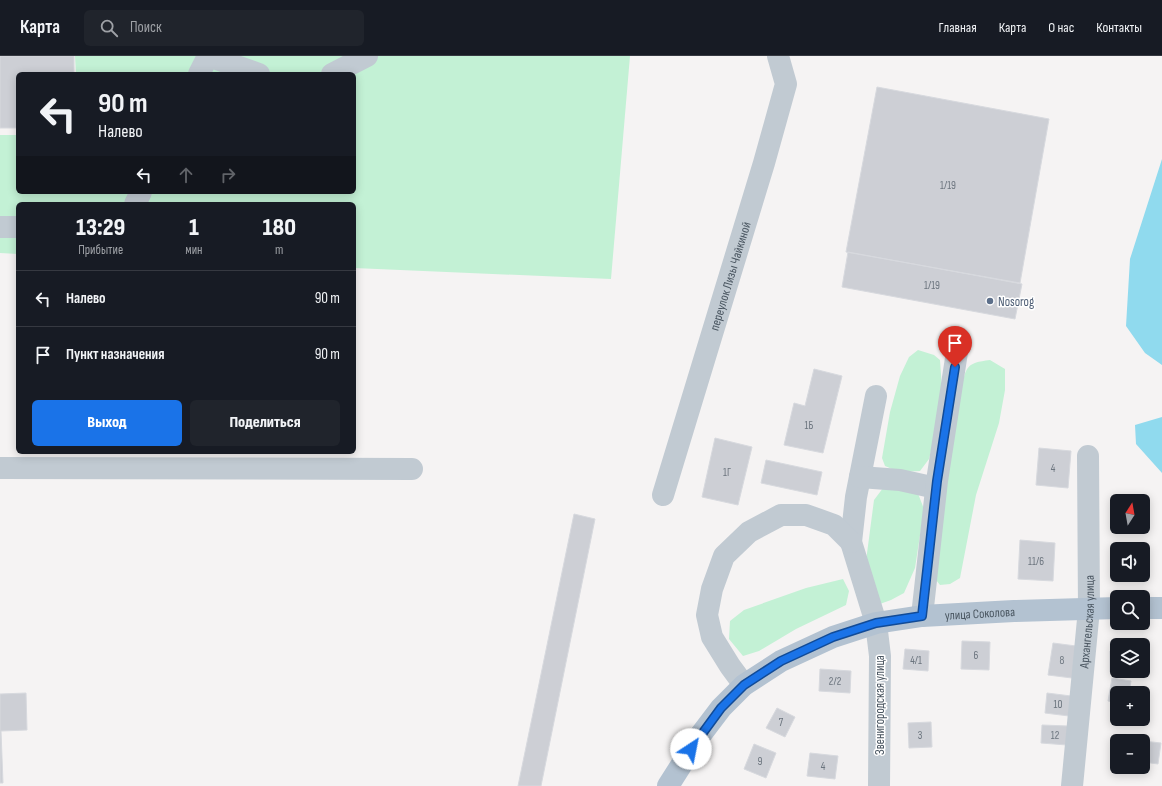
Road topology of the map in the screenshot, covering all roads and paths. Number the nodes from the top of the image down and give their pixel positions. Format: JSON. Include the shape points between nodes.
{"nodes":[{"id":1,"x":208,"y":56,"type":"edge"},
{"id":2,"x":367,"y":56,"type":"edge"},
{"id":3,"x":778,"y":56,"type":"edge"},
{"id":4,"x":200,"y":72,"type":"edge"},
{"id":5,"x":253,"y":72,"type":"edge"},
{"id":6,"x":336,"y":72,"type":"edge"},
{"id":7,"x":16,"y":227,"type":"edge"},
{"id":8,"x":0,"y":228,"type":"edge"},
{"id":9,"x":957,"y":352,"type":"dead end"},
{"id":10,"x":876,"y":396,"type":"dead end"},
{"id":11,"x":1088,"y":456,"type":"dead end"},
{"id":12,"x":0,"y":468,"type":"edge"},
{"id":13,"x":412,"y":469,"type":"dead end"},
{"id":14,"x":860,"y":477,"type":"junction"},
{"id":15,"x":936,"y":488,"type":"junction"},
{"id":16,"x":663,"y":495,"type":"dead end"},
{"id":17,"x":851,"y":542,"type":"junction"},
{"id":18,"x":1110,"y":608,"type":"edge"},
{"id":19,"x":1150,"y":608,"type":"edge"},
{"id":20,"x":1162,"y":608,"type":"edge"},
{"id":21,"x":1089,"y":609,"type":"junction"},
{"id":22,"x":922,"y":616,"type":"junction"},
{"id":23,"x":876,"y":623,"type":"junction"},
{"id":24,"x":744,"y":685,"type":"junction"},
{"id":25,"x":668,"y":786,"type":"edge"},
{"id":26,"x":879,"y":786,"type":"edge"},
{"id":27,"x":1072,"y":786,"type":"edge"}],
"edges":[{"from":1,"to":4,"type":"street"},
{"from":1,"to":5,"type":"street"},
{"from":2,"to":6,"type":"street"},
{"from":3,"to":16,"type":"street","name":"переулок Лизы Чайкиной","via":[[786,84]]},
{"from":7,"to":8,"type":"street"},
{"from":9,"to":15,"type":"street"},
{"from":10,"to":14,"type":"street"},
{"from":11,"to":21,"type":"street","name":"Архангельская улица"},
{"from":12,"to":13,"type":"street"},
{"from":14,"to":15,"type":"street","via":[[900,480]]},
{"from":14,"to":17,"type":"street"},
{"from":15,"to":22,"type":"street"},
{"from":17,"to":23,"type":"street","name":"Звенигородская улица"},
{"from":17,"to":24,"type":"street","via":[[834,525],[806,515],[780,515],[749,532],[724,556],[712,589],[707,615],[712,637]]},
{"from":18,"to":21,"type":"main road","name":"улица Соколова"},
{"from":19,"to":20,"type":"main road"},
{"from":21,"to":22,"type":"main road","name":"улица Соколова"},
{"from":21,"to":27,"type":"street","name":"Архангельская улица"},
{"from":22,"to":23,"type":"main road","name":"улица Соколова"},
{"from":23,"to":24,"type":"main road","name":"улица Соколова","via":[[833,637],[781,661]]},
{"from":23,"to":26,"type":"street","name":"Звенигородская улица","via":[[880,656]]},
{"from":24,"to":25,"type":"main road","name":"улица Соколова","via":[[703,731]]}]}
